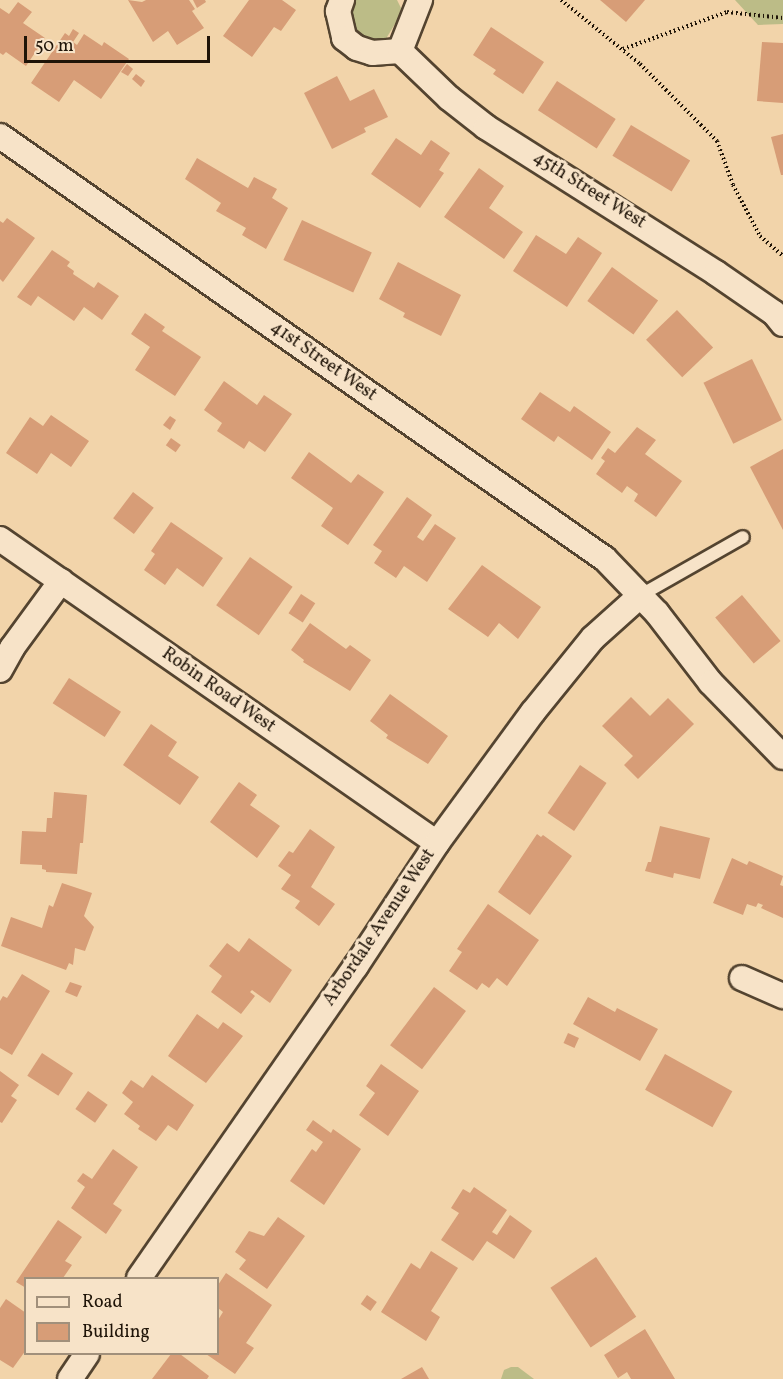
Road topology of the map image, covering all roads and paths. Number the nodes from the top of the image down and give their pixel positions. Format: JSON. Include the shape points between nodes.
{"nodes":[{"id":1,"x":342,"y":0,"type":"edge"},
{"id":2,"x":420,"y":0,"type":"edge"},
{"id":3,"x":561,"y":0,"type":"edge"},
{"id":4,"x":783,"y":18,"type":"edge"},
{"id":5,"x":623,"y":49,"type":"junction"},
{"id":6,"x":400,"y":51,"type":"junction"},
{"id":7,"x":0,"y":135,"type":"edge"},
{"id":8,"x":783,"y":256,"type":"edge"},
{"id":9,"x":783,"y":324,"type":"edge"},
{"id":10,"x":743,"y":537,"type":"dead end"},
{"id":11,"x":0,"y":539,"type":"edge"},
{"id":12,"x":61,"y":581,"type":"junction"},
{"id":13,"x":641,"y":595,"type":"junction"},
{"id":14,"x":0,"y":670,"type":"edge"},
{"id":15,"x":783,"y":757,"type":"edge"},
{"id":16,"x":437,"y":843,"type":"junction"},
{"id":17,"x":742,"y":978,"type":"dead end"},
{"id":18,"x":783,"y":996,"type":"edge"},
{"id":19,"x":140,"y":1277,"type":"edge"},
{"id":20,"x":86,"y":1355,"type":"edge"},
{"id":21,"x":69,"y":1379,"type":"edge"}],
"edges":[{"from":1,"to":6,"type":"street","via":[[338,11],[344,38],[372,53]]},
{"from":2,"to":6,"type":"street"},
{"from":3,"to":5,"type":"path"},
{"from":4,"to":5,"type":"path","via":[[727,12]]},
{"from":5,"to":8,"type":"path","via":[[717,141],[733,185],[760,236]]},
{"from":6,"to":9,"type":"street","name":"45th Street West","via":[[486,127],[716,273]]},
{"from":7,"to":13,"type":"street","name":"41st Street West","via":[[605,559]]},
{"from":10,"to":13,"type":"lane"},
{"from":11,"to":12,"type":"street","name":"Robin Road West"},
{"from":12,"to":14,"type":"street"},
{"from":12,"to":16,"type":"street","name":"Robin Road West"},
{"from":13,"to":15,"type":"street","name":"41st Street West","via":[[711,683]]},
{"from":13,"to":16,"type":"street","name":"Arbordale Avenue West","via":[[593,638]]},
{"from":16,"to":19,"type":"street","name":"Arbordale Avenue West"},
{"from":17,"to":18,"type":"street"},
{"from":20,"to":21,"type":"street"}]}
